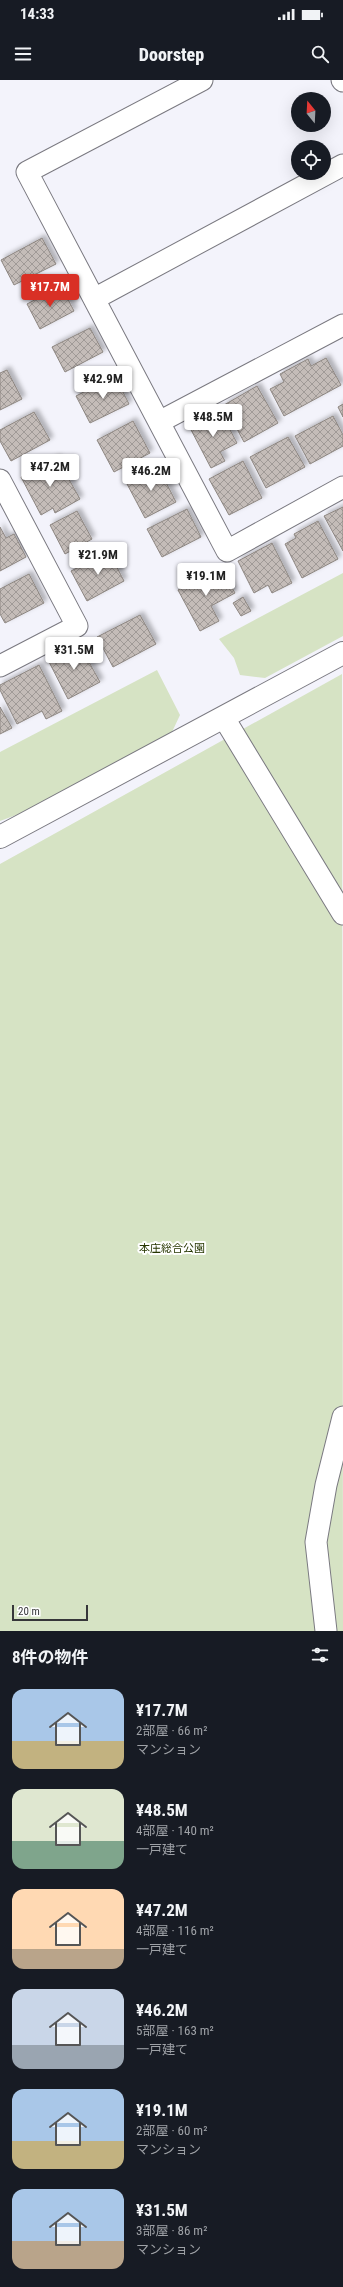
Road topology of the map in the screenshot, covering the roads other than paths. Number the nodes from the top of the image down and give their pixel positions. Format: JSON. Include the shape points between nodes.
{"nodes":[{"id":1,"x":202,"y":80,"type":"edge"},
{"id":2,"x":343,"y":165,"type":"edge"},
{"id":3,"x":94,"y":299,"type":"junction"},
{"id":4,"x":343,"y":326,"type":"edge"},
{"id":5,"x":159,"y":422,"type":"junction"},
{"id":6,"x":0,"y":480,"type":"edge"},
{"id":7,"x":343,"y":487,"type":"edge"},
{"id":8,"x":5,"y":502,"type":"edge"},
{"id":9,"x":343,"y":653,"type":"edge"},
{"id":10,"x":0,"y":666,"type":"edge"},
{"id":11,"x":224,"y":718,"type":"junction"},
{"id":12,"x":0,"y":837,"type":"edge"},
{"id":13,"x":343,"y":914,"type":"edge"},
{"id":14,"x":343,"y":1418,"type":"edge"},
{"id":15,"x":326,"y":1631,"type":"edge"}],
"edges":[{"from":1,"to":3,"type":"street","via":[[27,172]]},
{"from":2,"to":3,"type":"street"},
{"from":3,"to":5,"type":"street"},
{"from":4,"to":5,"type":"street"},
{"from":5,"to":7,"type":"street","via":[[227,551]]},
{"from":6,"to":8,"type":"street"},
{"from":8,"to":10,"type":"street","via":[[77,626]]},
{"from":9,"to":11,"type":"street"},
{"from":11,"to":12,"type":"street"},
{"from":11,"to":13,"type":"street"},
{"from":14,"to":15,"type":"street","via":[[326,1485],[316,1542]]}]}
